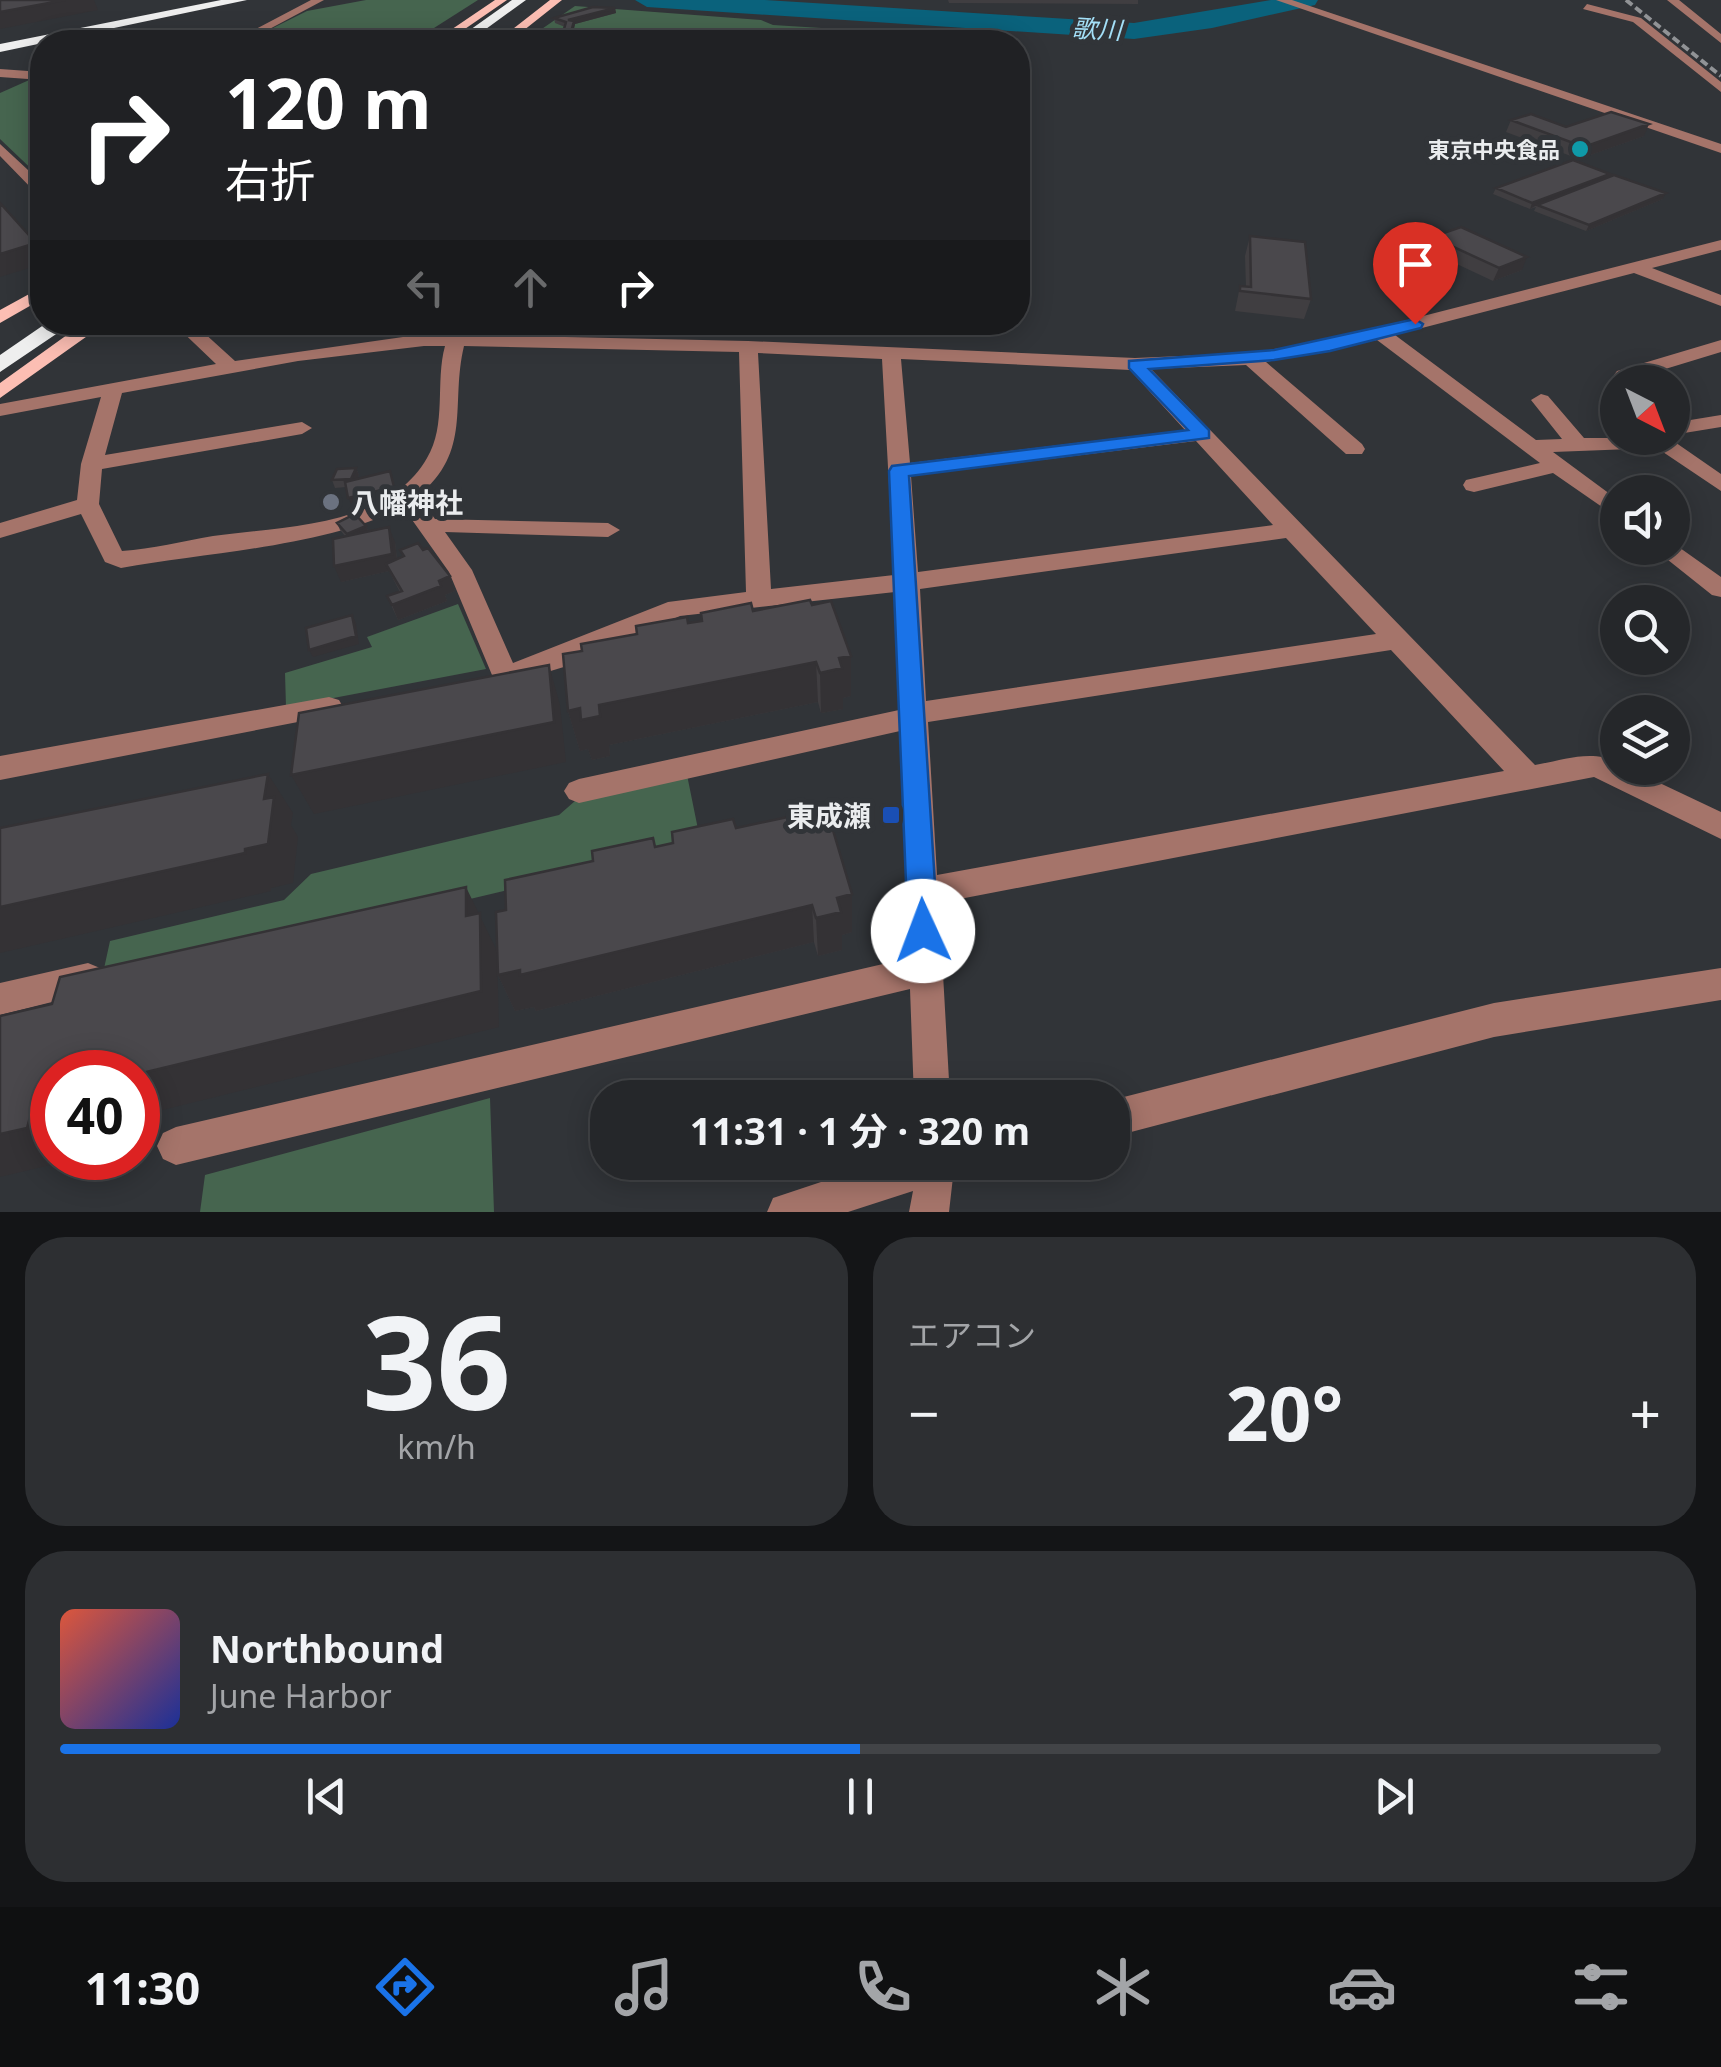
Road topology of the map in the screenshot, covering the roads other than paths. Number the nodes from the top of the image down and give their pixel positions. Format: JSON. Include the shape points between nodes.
{"nodes":[{"id":1,"x":319,"y":0,"type":"edge"},
{"id":2,"x":502,"y":0,"type":"edge"},
{"id":3,"x":520,"y":0,"type":"edge"},
{"id":4,"x":539,"y":0,"type":"edge"},
{"id":5,"x":1282,"y":0,"type":"edge"},
{"id":6,"x":1672,"y":0,"type":"edge"},
{"id":7,"x":556,"y":1,"type":"edge"},
{"id":8,"x":247,"y":2,"type":"edge"},
{"id":9,"x":1587,"y":7,"type":"dead end"},
{"id":10,"x":1721,"y":22,"type":"edge"},
{"id":11,"x":1704,"y":26,"type":"junction"},
{"id":12,"x":106,"y":30,"type":"edge"},
{"id":13,"x":114,"y":30,"type":"edge"},
{"id":14,"x":260,"y":30,"type":"edge"},
{"id":15,"x":457,"y":30,"type":"edge"},
{"id":16,"x":477,"y":30,"type":"edge"},
{"id":17,"x":495,"y":30,"type":"edge"},
{"id":18,"x":518,"y":30,"type":"edge"},
{"id":19,"x":1721,"y":40,"type":"edge"},
{"id":20,"x":30,"y":45,"type":"edge"},
{"id":21,"x":30,"y":47,"type":"edge"},
{"id":22,"x":0,"y":51,"type":"edge"},
{"id":23,"x":0,"y":73,"type":"edge"},
{"id":24,"x":30,"y":75,"type":"edge"},
{"id":25,"x":1721,"y":88,"type":"edge"},
{"id":26,"x":0,"y":148,"type":"edge"},
{"id":27,"x":1721,"y":149,"type":"edge"},
{"id":28,"x":30,"y":178,"type":"edge"},
{"id":29,"x":1721,"y":245,"type":"edge"},
{"id":30,"x":1635,"y":267,"type":"junction"},
{"id":31,"x":30,"y":299,"type":"edge"},
{"id":32,"x":1721,"y":301,"type":"edge"},
{"id":33,"x":0,"y":318,"type":"edge"},
{"id":34,"x":30,"y":323,"type":"edge"},
{"id":35,"x":1380,"y":333,"type":"junction"},
{"id":36,"x":43,"y":335,"type":"edge"},
{"id":37,"x":80,"y":335,"type":"edge"},
{"id":38,"x":195,"y":335,"type":"edge"},
{"id":39,"x":456,"y":340,"type":"junction"},
{"id":40,"x":0,"y":343,"type":"edge"},
{"id":41,"x":1721,"y":346,"type":"edge"},
{"id":42,"x":748,"y":347,"type":"junction"},
{"id":43,"x":890,"y":352,"type":"junction"},
{"id":44,"x":1250,"y":358,"type":"junction"},
{"id":45,"x":1135,"y":364,"type":"junction"},
{"id":46,"x":0,"y":365,"type":"edge"},
{"id":47,"x":1657,"y":365,"type":"edge"},
{"id":48,"x":231,"y":368,"type":"junction"},
{"id":49,"x":113,"y":390,"type":"junction"},
{"id":50,"x":0,"y":392,"type":"edge"},
{"id":51,"x":1541,"y":400,"type":"dead end"},
{"id":52,"x":0,"y":410,"type":"edge"},
{"id":53,"x":1690,"y":421,"type":"edge"},
{"id":54,"x":1721,"y":421,"type":"edge"},
{"id":55,"x":1697,"y":426,"type":"junction"},
{"id":56,"x":1690,"y":428,"type":"edge"},
{"id":57,"x":295,"y":434,"type":"dead end"},
{"id":58,"x":1202,"y":434,"type":"junction"},
{"id":59,"x":1600,"y":442,"type":"edge"},
{"id":60,"x":1578,"y":444,"type":"junction"},
{"id":61,"x":1536,"y":446,"type":"junction"},
{"id":62,"x":1354,"y":449,"type":"dead end"},
{"id":63,"x":1688,"y":455,"type":"edge"},
{"id":64,"x":92,"y":464,"type":"junction"},
{"id":65,"x":1558,"y":465,"type":"junction"},
{"id":66,"x":899,"y":471,"type":"junction"},
{"id":67,"x":1721,"y":484,"type":"edge"},
{"id":68,"x":1474,"y":486,"type":"dead end"},
{"id":69,"x":407,"y":496,"type":"junction"},
{"id":70,"x":1600,"y":497,"type":"edge"},
{"id":71,"x":88,"y":504,"type":"junction"},
{"id":72,"x":432,"y":528,"type":"junction"},
{"id":73,"x":0,"y":530,"type":"edge"},
{"id":74,"x":608,"y":530,"type":"dead end"},
{"id":75,"x":1290,"y":530,"type":"junction"},
{"id":76,"x":1721,"y":562,"type":"edge"},
{"id":77,"x":1687,"y":565,"type":"edge"},
{"id":78,"x":1694,"y":570,"type":"junction"},
{"id":79,"x":907,"y":582,"type":"junction"},
{"id":80,"x":1721,"y":590,"type":"edge"},
{"id":81,"x":759,"y":598,"type":"junction"},
{"id":82,"x":1399,"y":640,"type":"junction"},
{"id":83,"x":351,"y":703,"type":"edge"},
{"id":84,"x":912,"y":716,"type":"junction"},
{"id":85,"x":0,"y":768,"type":"edge"},
{"id":86,"x":1529,"y":778,"type":"junction"},
{"id":87,"x":579,"y":791,"type":"dead end"},
{"id":88,"x":1721,"y":826,"type":"edge"},
{"id":89,"x":922,"y":892,"type":"junction"},
{"id":90,"x":924,"y":970,"type":"junction"},
{"id":91,"x":116,"y":973,"type":"edge"},
{"id":92,"x":1721,"y":984,"type":"edge"},
{"id":93,"x":0,"y":999,"type":"edge"},
{"id":94,"x":931,"y":1080,"type":"edge"},
{"id":95,"x":1130,"y":1114,"type":"edge"},
{"id":96,"x":176,"y":1146,"type":"dead end"},
{"id":97,"x":886,"y":1180,"type":"edge"},
{"id":98,"x":935,"y":1180,"type":"edge"},
{"id":99,"x":787,"y":1212,"type":"edge"},
{"id":100,"x":929,"y":1212,"type":"edge"}],
"edges":[{"from":1,"to":14,"type":"street"},
{"from":2,"to":15,"type":"main road"},
{"from":3,"to":16,"type":"highway"},
{"from":4,"to":17,"type":"highway"},
{"from":5,"to":27,"type":"street"},
{"from":6,"to":11,"type":"street"},
{"from":7,"to":18,"type":"main road"},
{"from":8,"to":12,"type":"highway"},
{"from":8,"to":13,"type":"highway"},
{"from":9,"to":25,"type":"street","via":[[1636,20]]},
{"from":10,"to":11,"type":"street"},
{"from":11,"to":19,"type":"street"},
{"from":20,"to":22,"type":"highway"},
{"from":21,"to":22,"type":"highway"},
{"from":23,"to":24,"type":"street"},
{"from":26,"to":28,"type":"street"},
{"from":29,"to":30,"type":"street"},
{"from":30,"to":32,"type":"street"},
{"from":30,"to":35,"type":"street"},
{"from":31,"to":33,"type":"main road"},
{"from":34,"to":40,"type":"highway"},
{"from":35,"to":44,"type":"street"},
{"from":35,"to":61,"type":"street"},
{"from":36,"to":46,"type":"highway"},
{"from":37,"to":50,"type":"main road"},
{"from":38,"to":48,"type":"street"},
{"from":39,"to":42,"type":"street"},
{"from":39,"to":48,"type":"street","via":[[366,346]]},
{"from":39,"to":69,"type":"street","via":[[449,426],[438,460]]},
{"from":41,"to":47,"type":"street"},
{"from":42,"to":43,"type":"street"},
{"from":42,"to":81,"type":"street"},
{"from":43,"to":45,"type":"street"},
{"from":43,"to":66,"type":"street"},
{"from":44,"to":45,"type":"street"},
{"from":44,"to":62,"type":"street","via":[[1327,436]]},
{"from":45,"to":58,"type":"street"},
{"from":48,"to":49,"type":"street"},
{"from":49,"to":52,"type":"street"},
{"from":49,"to":64,"type":"street"},
{"from":51,"to":60,"type":"street"},
{"from":53,"to":55,"type":"street"},
{"from":54,"to":55,"type":"street"},
{"from":55,"to":56,"type":"street"},
{"from":57,"to":64,"type":"street"},
{"from":58,"to":66,"type":"street"},
{"from":58,"to":75,"type":"street"},
{"from":59,"to":60,"type":"street"},
{"from":60,"to":61,"type":"street"},
{"from":61,"to":65,"type":"street"},
{"from":63,"to":67,"type":"street"},
{"from":64,"to":71,"type":"street"},
{"from":65,"to":68,"type":"street"},
{"from":65,"to":70,"type":"street"},
{"from":66,"to":79,"type":"street"},
{"from":69,"to":71,"type":"street","via":[[336,526],[222,536],[121,560]]},
{"from":69,"to":72,"type":"street"},
{"from":71,"to":73,"type":"street"},
{"from":72,"to":74,"type":"street"},
{"from":72,"to":81,"type":"street","via":[[460,570],[496,677],[550,664],[677,608]]},
{"from":75,"to":79,"type":"street"},
{"from":75,"to":82,"type":"street"},
{"from":76,"to":78,"type":"street"},
{"from":77,"to":78,"type":"street"},
{"from":78,"to":80,"type":"street"},
{"from":79,"to":81,"type":"street"},
{"from":79,"to":84,"type":"street"},
{"from":82,"to":84,"type":"street"},
{"from":82,"to":86,"type":"street"},
{"from":83,"to":85,"type":"street"},
{"from":84,"to":87,"type":"street"},
{"from":84,"to":89,"type":"street"},
{"from":86,"to":88,"type":"street","via":[[1596,765]]},
{"from":86,"to":89,"type":"street"},
{"from":89,"to":90,"type":"street"},
{"from":90,"to":94,"type":"street"},
{"from":90,"to":96,"type":"street"},
{"from":91,"to":93,"type":"street"},
{"from":92,"to":95,"type":"street","via":[[1494,1020]]},
{"from":97,"to":99,"type":"street"},
{"from":98,"to":100,"type":"street"}]}
